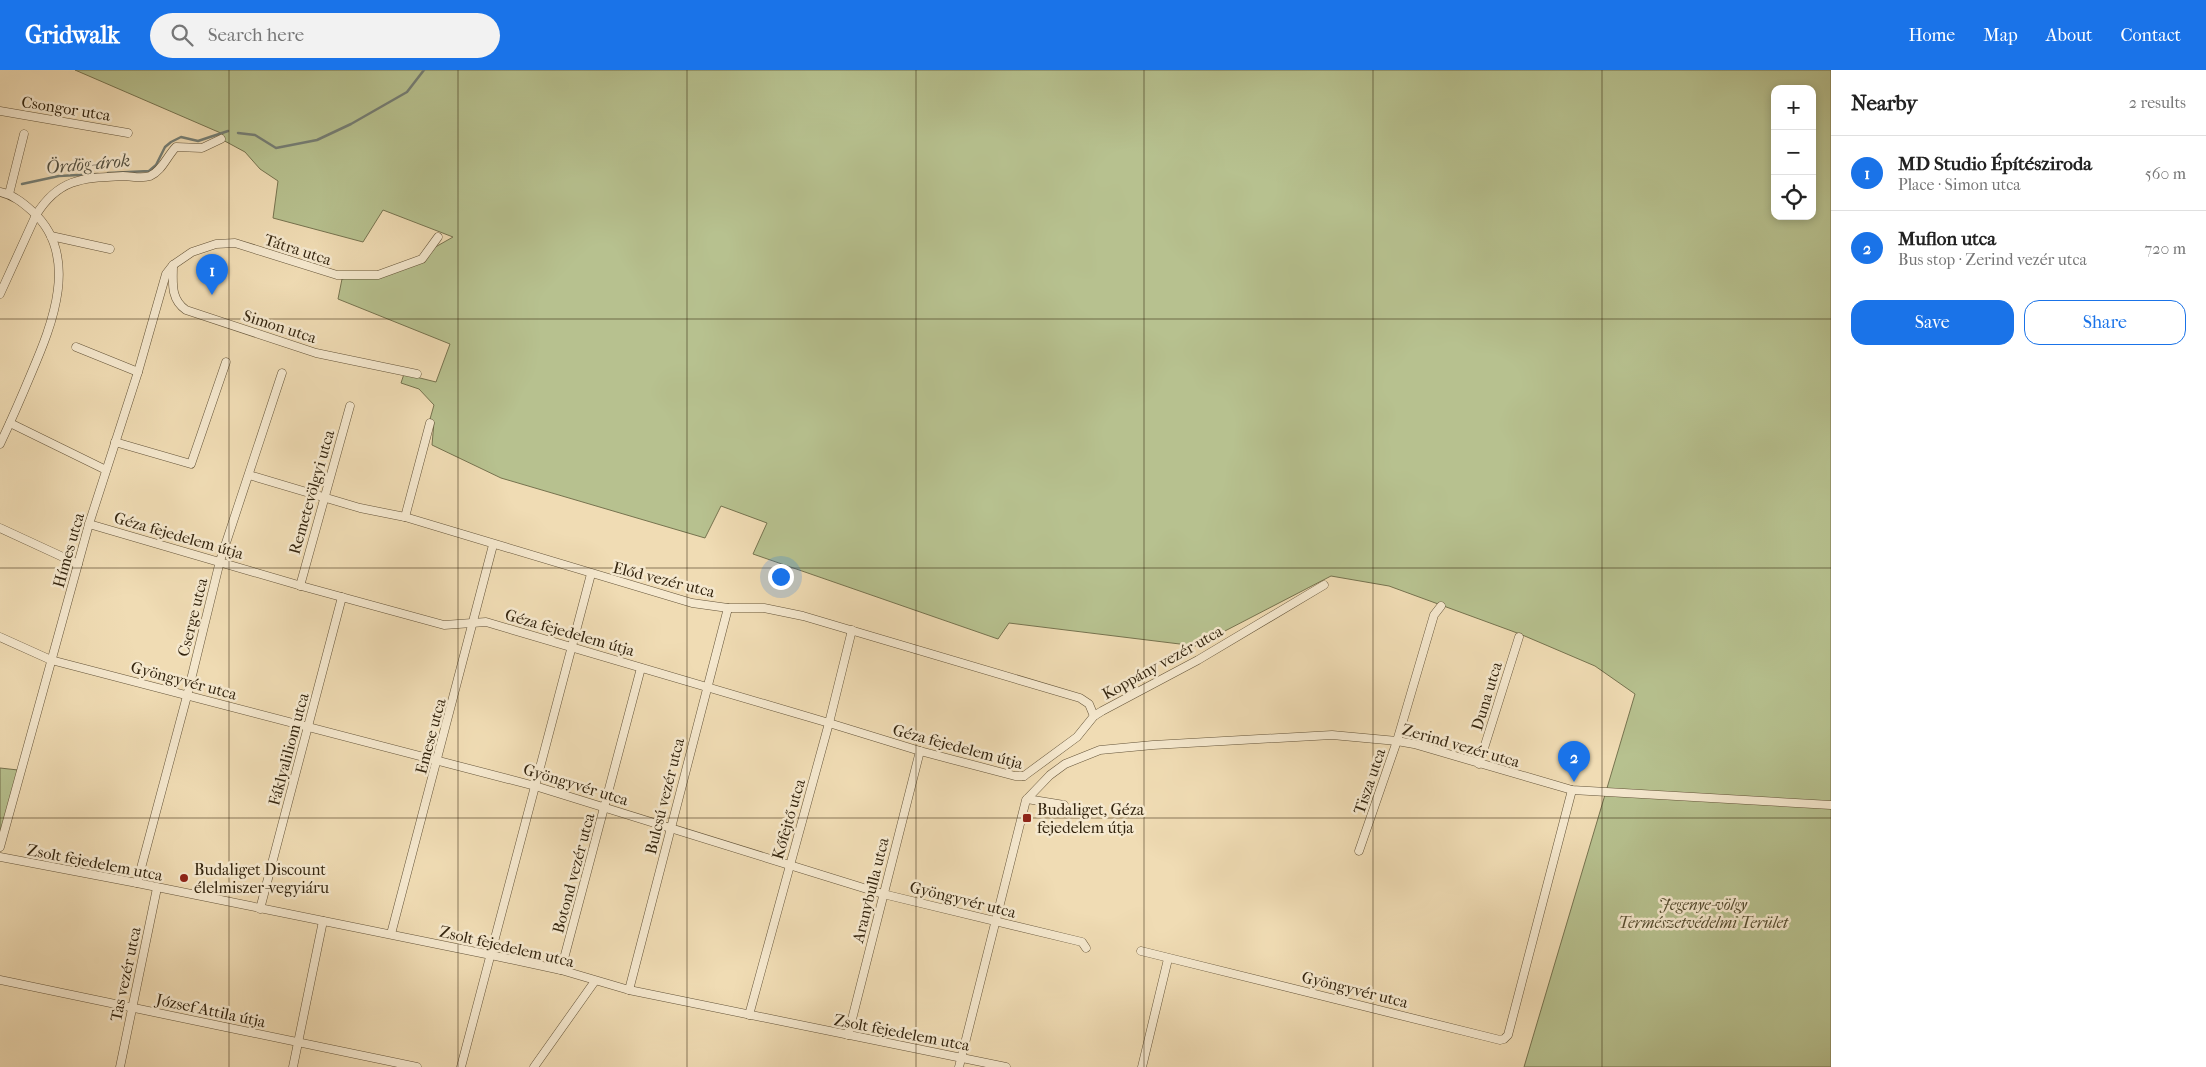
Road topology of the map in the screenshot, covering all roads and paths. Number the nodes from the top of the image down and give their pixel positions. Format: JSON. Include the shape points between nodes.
{"nodes":[{"id":1,"x":0,"y":112,"type":"edge"},
{"id":2,"x":128,"y":133,"type":"dead end"},
{"id":3,"x":24,"y":134,"type":"dead end"},
{"id":4,"x":221,"y":140,"type":"dead end"},
{"id":5,"x":0,"y":192,"type":"edge"},
{"id":6,"x":9,"y":194,"type":"junction"},
{"id":7,"x":36,"y":215,"type":"junction"},
{"id":8,"x":51,"y":236,"type":"junction"},
{"id":9,"x":438,"y":237,"type":"dead end"},
{"id":10,"x":110,"y":249,"type":"dead end"},
{"id":11,"x":173,"y":265,"type":"junction"},
{"id":12,"x":0,"y":294,"type":"edge"},
{"id":13,"x":76,"y":347,"type":"dead end"},
{"id":14,"x":226,"y":362,"type":"dead end"},
{"id":15,"x":138,"y":372,"type":"junction"},
{"id":16,"x":282,"y":373,"type":"dead end"},
{"id":17,"x":417,"y":374,"type":"dead end"},
{"id":18,"x":350,"y":406,"type":"dead end"},
{"id":19,"x":10,"y":423,"type":"junction"},
{"id":20,"x":430,"y":423,"type":"dead end"},
{"id":21,"x":115,"y":442,"type":"junction"},
{"id":22,"x":0,"y":444,"type":"edge"},
{"id":23,"x":106,"y":470,"type":"junction"},
{"id":24,"x":249,"y":475,"type":"junction"},
{"id":25,"x":324,"y":496,"type":"junction"},
{"id":26,"x":405,"y":517,"type":"junction"},
{"id":27,"x":89,"y":524,"type":"junction"},
{"id":28,"x":0,"y":528,"type":"edge"},
{"id":29,"x":493,"y":544,"type":"junction"},
{"id":30,"x":220,"y":561,"type":"junction"},
{"id":31,"x":78,"y":564,"type":"junction"},
{"id":32,"x":591,"y":574,"type":"junction"},
{"id":33,"x":1324,"y":585,"type":"dead end"},
{"id":34,"x":300,"y":586,"type":"junction"},
{"id":35,"x":342,"y":597,"type":"junction"},
{"id":36,"x":1441,"y":606,"type":"dead end"},
{"id":37,"x":728,"y":608,"type":"junction"},
{"id":38,"x":473,"y":622,"type":"junction"},
{"id":39,"x":852,"y":630,"type":"junction"},
{"id":40,"x":0,"y":637,"type":"edge"},
{"id":41,"x":1519,"y":637,"type":"dead end"},
{"id":42,"x":572,"y":648,"type":"junction"},
{"id":43,"x":52,"y":660,"type":"junction"},
{"id":44,"x":641,"y":668,"type":"junction"},
{"id":45,"x":706,"y":688,"type":"junction"},
{"id":46,"x":187,"y":696,"type":"junction"},
{"id":47,"x":1094,"y":716,"type":"junction"},
{"id":48,"x":829,"y":723,"type":"junction"},
{"id":49,"x":309,"y":727,"type":"junction"},
{"id":50,"x":1397,"y":741,"type":"junction"},
{"id":51,"x":920,"y":752,"type":"junction"},
{"id":52,"x":438,"y":760,"type":"junction"},
{"id":53,"x":1479,"y":764,"type":"junction"},
{"id":54,"x":1024,"y":776,"type":"junction"},
{"id":55,"x":535,"y":786,"type":"junction"},
{"id":56,"x":1034,"y":790,"type":"junction"},
{"id":57,"x":1572,"y":790,"type":"junction"},
{"id":58,"x":1027,"y":799,"type":"junction"},
{"id":59,"x":1064,"y":805,"type":"dead end"},
{"id":60,"x":1831,"y":805,"type":"edge"},
{"id":61,"x":605,"y":807,"type":"junction"},
{"id":62,"x":671,"y":828,"type":"junction"},
{"id":63,"x":0,"y":847,"type":"edge"},
{"id":64,"x":1359,"y":851,"type":"dead end"},
{"id":65,"x":0,"y":857,"type":"edge"},
{"id":66,"x":790,"y":864,"type":"junction"},
{"id":67,"x":137,"y":883,"type":"junction"},
{"id":68,"x":157,"y":888,"type":"junction"},
{"id":69,"x":883,"y":894,"type":"junction"},
{"id":70,"x":260,"y":909,"type":"junction"},
{"id":71,"x":323,"y":920,"type":"junction"},
{"id":72,"x":995,"y":921,"type":"junction"},
{"id":73,"x":391,"y":934,"type":"junction"},
{"id":74,"x":1086,"y":948,"type":"dead end"},
{"id":75,"x":1141,"y":951,"type":"dead end"},
{"id":76,"x":491,"y":955,"type":"junction"},
{"id":77,"x":1168,"y":959,"type":"junction"},
{"id":78,"x":561,"y":970,"type":"junction"},
{"id":79,"x":0,"y":980,"type":"edge"},
{"id":80,"x":595,"y":981,"type":"junction"},
{"id":81,"x":629,"y":990,"type":"junction"},
{"id":82,"x":131,"y":1007,"type":"junction"},
{"id":83,"x":749,"y":1015,"type":"junction"},
{"id":84,"x":848,"y":1035,"type":"junction"},
{"id":85,"x":298,"y":1044,"type":"junction"},
{"id":86,"x":961,"y":1058,"type":"junction"},
{"id":87,"x":120,"y":1067,"type":"edge"},
{"id":88,"x":293,"y":1067,"type":"edge"},
{"id":89,"x":417,"y":1067,"type":"edge"},
{"id":90,"x":461,"y":1067,"type":"edge"},
{"id":91,"x":534,"y":1067,"type":"edge"},
{"id":92,"x":959,"y":1067,"type":"edge"},
{"id":93,"x":1006,"y":1067,"type":"edge"},
{"id":94,"x":1142,"y":1067,"type":"edge"}],
"edges":[{"from":1,"to":2,"type":"street","name":"Csongor utca"},
{"from":3,"to":6,"type":"street"},
{"from":4,"to":7,"type":"street","via":[[202,148],[182,146],[173,150],[150,176],[76,181],[64,185]]},
{"from":5,"to":6,"type":"street"},
{"from":6,"to":7,"type":"street"},
{"from":7,"to":8,"type":"street"},
{"from":7,"to":12,"type":"street"},
{"from":8,"to":10,"type":"street"},
{"from":8,"to":19,"type":"street","via":[[58,261],[55,310],[48,335]]},
{"from":9,"to":11,"type":"street","name":"Tátra utca","via":[[422,260],[378,275],[337,275],[234,243],[203,247]]},
{"from":11,"to":15,"type":"street","name":"Hímes utca","via":[[166,274],[158,298]]},
{"from":11,"to":17,"type":"street","name":"Simon utca","via":[[174,298],[186,310],[307,350]]},
{"from":13,"to":15,"type":"street"},
{"from":14,"to":21,"type":"street","via":[[191,464]]},
{"from":15,"to":21,"type":"street","name":"Hímes utca"},
{"from":16,"to":24,"type":"street","name":"Cserge utca"},
{"from":18,"to":25,"type":"street","name":"Remetevölgyi utca"},
{"from":19,"to":22,"type":"street"},
{"from":19,"to":23,"type":"street"},
{"from":20,"to":26,"type":"street"},
{"from":21,"to":23,"type":"street","name":"Hímes utca"},
{"from":23,"to":27,"type":"street","name":"Hímes utca"},
{"from":24,"to":25,"type":"street","name":"Előd vezér utca"},
{"from":24,"to":30,"type":"street","name":"Cserge utca"},
{"from":25,"to":26,"type":"street","name":"Előd vezér utca","via":[[360,508]]},
{"from":25,"to":34,"type":"street","name":"Remetevölgyi utca"},
{"from":26,"to":29,"type":"street","name":"Előd vezér utca"},
{"from":27,"to":30,"type":"street","name":"Géza fejedelem útja"},
{"from":27,"to":31,"type":"street","name":"Hímes utca"},
{"from":28,"to":31,"type":"street"},
{"from":29,"to":32,"type":"street","name":"Előd vezér utca"},
{"from":29,"to":38,"type":"street","name":"Emese utca"},
{"from":30,"to":34,"type":"street","name":"Géza fejedelem útja"},
{"from":30,"to":46,"type":"street","name":"Cserge utca"},
{"from":31,"to":43,"type":"street","name":"Hímes utca"},
{"from":32,"to":37,"type":"street","name":"Előd vezér utca","via":[[692,604]]},
{"from":32,"to":42,"type":"street"},
{"from":33,"to":47,"type":"street","name":"Koppány vezér utca","via":[[1203,657]]},
{"from":34,"to":35,"type":"street","name":"Géza fejedelem útja"},
{"from":35,"to":38,"type":"street","name":"Géza fejedelem útja","via":[[444,625]]},
{"from":35,"to":49,"type":"street","name":"Fáklyaliliom utca"},
{"from":36,"to":50,"type":"street","name":"Tisza utca","via":[[1434,615]]},
{"from":37,"to":39,"type":"street","name":"Előd vezér utca","via":[[764,608]]},
{"from":37,"to":45,"type":"street","name":"Bulcsú vezér utca"},
{"from":38,"to":42,"type":"street","name":"Géza fejedelem útja","via":[[486,622]]},
{"from":38,"to":52,"type":"street","name":"Emese utca"},
{"from":39,"to":47,"type":"street","name":"Előd vezér utca","via":[[1080,698],[1089,704]]},
{"from":39,"to":48,"type":"street","name":"Kőfejtő utca"},
{"from":40,"to":43,"type":"street","name":"Gyöngyvér utca"},
{"from":41,"to":53,"type":"street","name":"Duna utca"},
{"from":42,"to":44,"type":"street","name":"Géza fejedelem útja"},
{"from":42,"to":55,"type":"street"},
{"from":43,"to":46,"type":"street","name":"Gyöngyvér utca"},
{"from":43,"to":63,"type":"street","name":"Hímes utca"},
{"from":44,"to":45,"type":"street","name":"Géza fejedelem útja"},
{"from":44,"to":61,"type":"street","name":"Botond vezér utca"},
{"from":45,"to":48,"type":"street","name":"Géza fejedelem útja"},
{"from":45,"to":62,"type":"street","name":"Bulcsú vezér utca"},
{"from":46,"to":49,"type":"street","name":"Gyöngyvér utca"},
{"from":46,"to":67,"type":"street","name":"Cserge utca"},
{"from":47,"to":54,"type":"street","name":"Koppány vezér utca","via":[[1077,736]]},
{"from":48,"to":51,"type":"street","name":"Géza fejedelem útja"},
{"from":48,"to":66,"type":"street","name":"Kőfejtő utca"},
{"from":49,"to":52,"type":"street","name":"Gyöngyvér utca"},
{"from":49,"to":70,"type":"street","name":"Fáklyaliliom utca"},
{"from":50,"to":53,"type":"street","name":"Zerind vezér utca"},
{"from":50,"to":56,"type":"street","name":"Zerind vezér utca","via":[[1332,735],[1100,750],[1065,764]]},
{"from":50,"to":64,"type":"street","name":"Tisza utca"},
{"from":51,"to":54,"type":"street","name":"Géza fejedelem útja"},
{"from":51,"to":69,"type":"street","name":"Aranybulla utca"},
{"from":52,"to":55,"type":"street","name":"Gyöngyvér utca"},
{"from":52,"to":73,"type":"street","name":"Emese utca"},
{"from":53,"to":57,"type":"street","name":"Zerind vezér utca"},
{"from":54,"to":56,"type":"street","name":"Géza fejedelem útja"},
{"from":55,"to":61,"type":"street","name":"Gyöngyvér utca"},
{"from":55,"to":76,"type":"street"},
{"from":56,"to":58,"type":"street","name":"Zerind vezér utca"},
{"from":57,"to":60,"type":"street","name":"Zerind vezér utca"},
{"from":57,"to":77,"type":"street","name":"Gyöngyvér utca","via":[[1524,978],[1508,1035],[1504,1039]]},
{"from":58,"to":59,"type":"street"},
{"from":58,"to":72,"type":"street"},
{"from":61,"to":62,"type":"street","name":"Gyöngyvér utca"},
{"from":61,"to":78,"type":"street","name":"Botond vezér utca"},
{"from":62,"to":66,"type":"street","name":"Gyöngyvér utca"},
{"from":62,"to":81,"type":"street","name":"Bulcsú vezér utca"},
{"from":65,"to":67,"type":"street","name":"Zsolt fejedelem utca"},
{"from":66,"to":69,"type":"street","name":"Gyöngyvér utca"},
{"from":66,"to":83,"type":"street","name":"Kőfejtő utca"},
{"from":67,"to":68,"type":"street","name":"Zsolt fejedelem utca"},
{"from":68,"to":70,"type":"street","name":"Zsolt fejedelem utca"},
{"from":68,"to":82,"type":"street","name":"Tas vezér utca"},
{"from":69,"to":72,"type":"street","name":"Gyöngyvér utca"},
{"from":69,"to":84,"type":"street","name":"Aranybulla utca"},
{"from":70,"to":71,"type":"street","name":"Zsolt fejedelem utca"},
{"from":71,"to":73,"type":"street","name":"Zsolt fejedelem utca"},
{"from":71,"to":85,"type":"street"},
{"from":72,"to":74,"type":"street","name":"Gyöngyvér utca","via":[[1082,942]]},
{"from":72,"to":86,"type":"street"},
{"from":73,"to":76,"type":"street","name":"Zsolt fejedelem utca"},
{"from":75,"to":77,"type":"street","name":"Gyöngyvér utca"},
{"from":76,"to":78,"type":"street","name":"Zsolt fejedelem utca"},
{"from":76,"to":90,"type":"street"},
{"from":77,"to":94,"type":"street"},
{"from":78,"to":80,"type":"street","name":"Zsolt fejedelem utca"},
{"from":79,"to":82,"type":"street","name":"József Attila útja"},
{"from":80,"to":81,"type":"street","name":"Zsolt fejedelem utca"},
{"from":80,"to":91,"type":"street"},
{"from":81,"to":83,"type":"street","name":"Zsolt fejedelem utca"},
{"from":82,"to":85,"type":"street","name":"József Attila útja"},
{"from":82,"to":87,"type":"street","name":"Tas vezér utca"},
{"from":83,"to":84,"type":"street","name":"Zsolt fejedelem utca"},
{"from":84,"to":86,"type":"street","name":"Zsolt fejedelem utca"},
{"from":85,"to":88,"type":"street"},
{"from":85,"to":89,"type":"street","name":"József Attila útja"},
{"from":86,"to":92,"type":"street"},
{"from":86,"to":93,"type":"street","name":"Zsolt fejedelem utca"}]}
